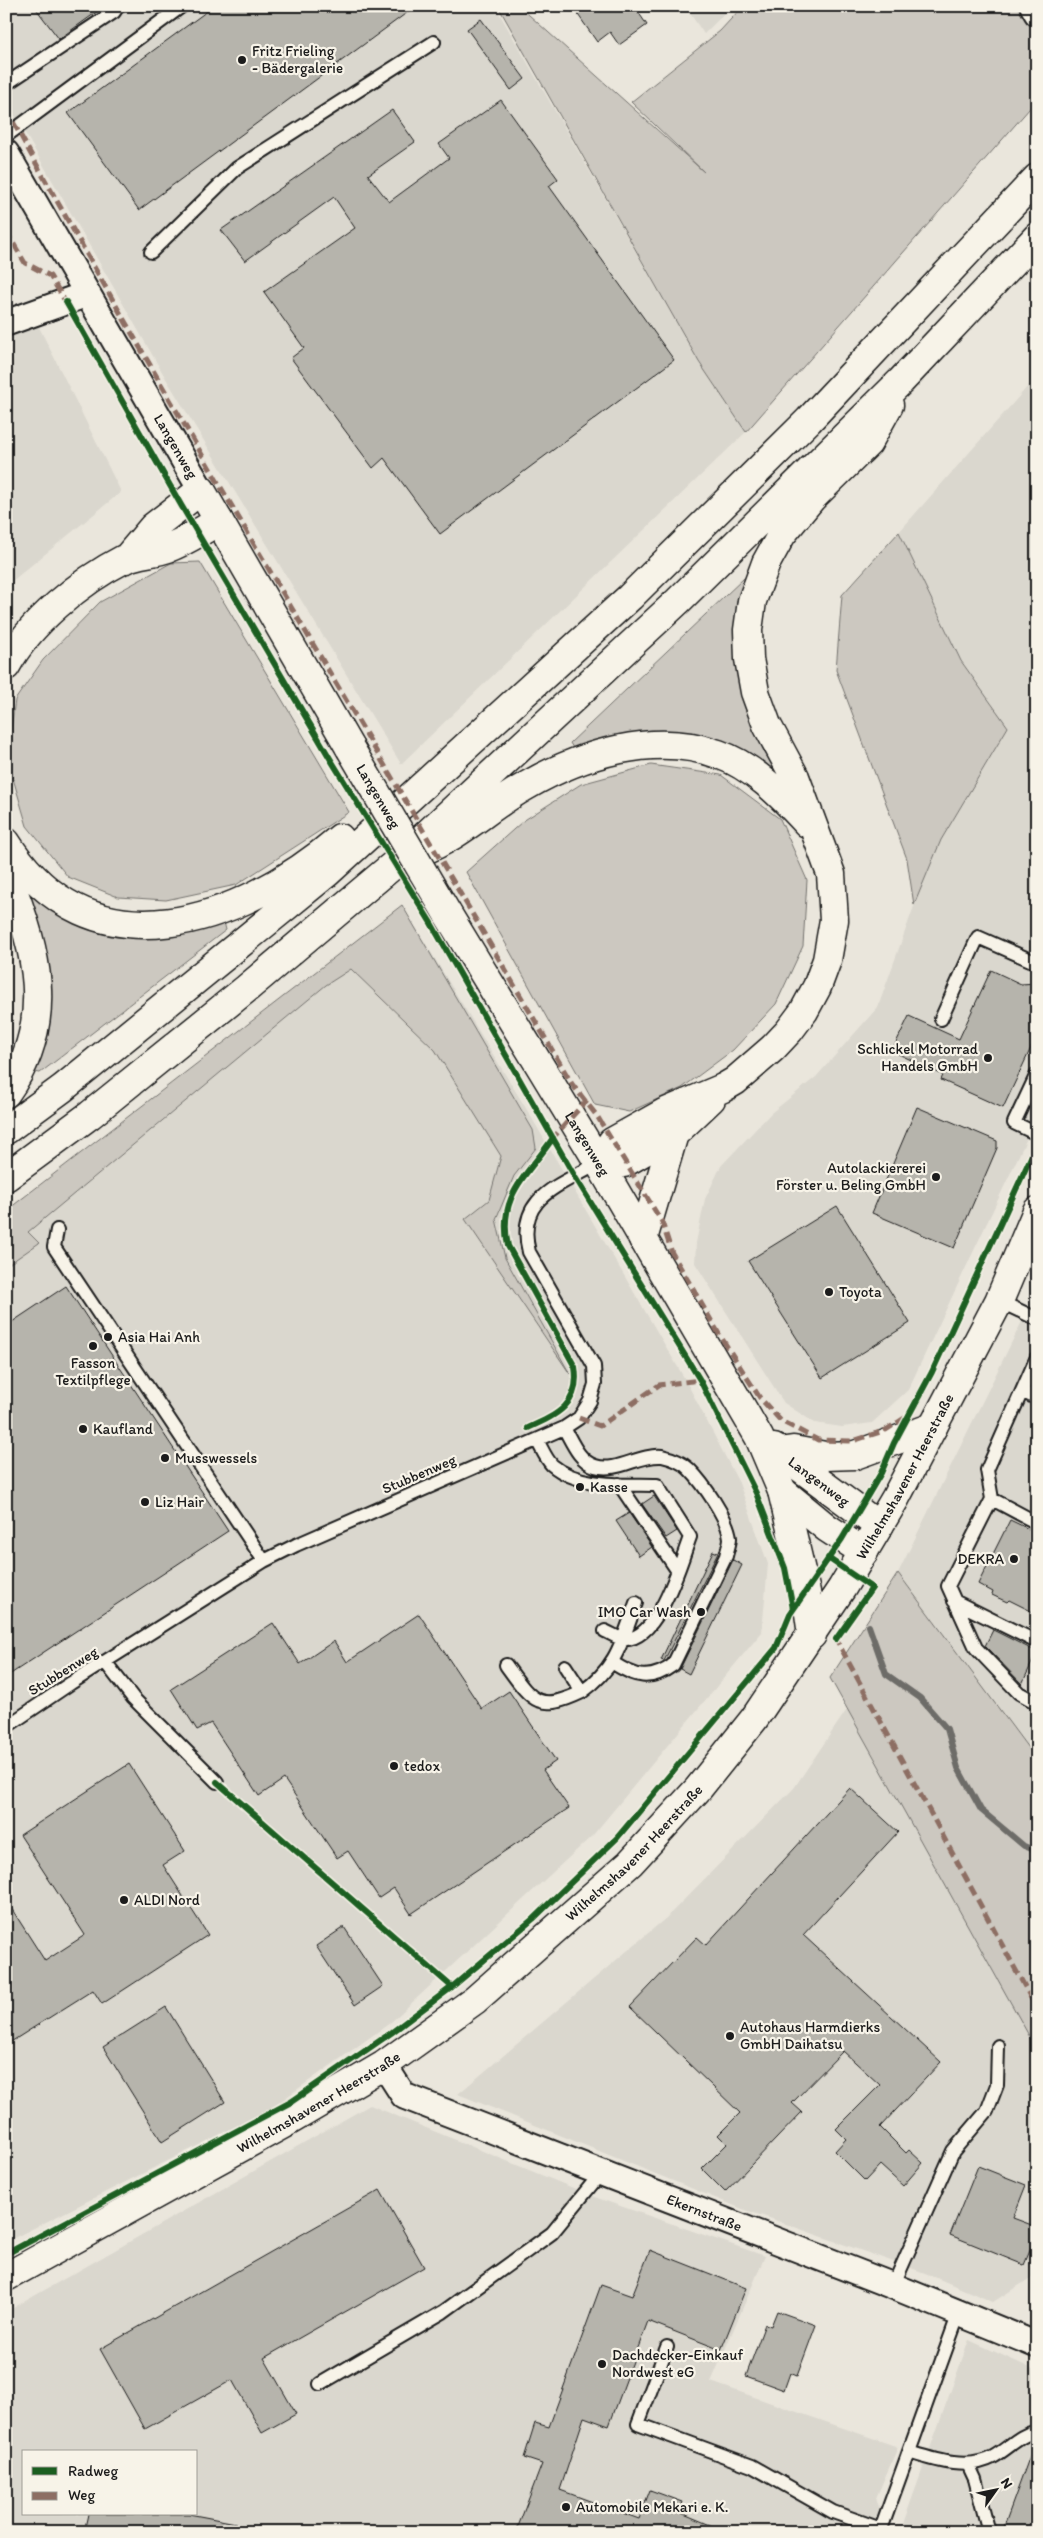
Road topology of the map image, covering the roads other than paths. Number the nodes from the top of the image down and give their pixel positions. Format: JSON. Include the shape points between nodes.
{"nodes":[{"id":1,"x":118,"y":6,"type":"edge"},
{"id":2,"x":182,"y":6,"type":"edge"},
{"id":3,"x":1033,"y":6,"type":"edge"},
{"id":4,"x":1037,"y":13,"type":"edge"},
{"id":5,"x":434,"y":42,"type":"dead end"},
{"id":6,"x":6,"y":84,"type":"edge"},
{"id":7,"x":6,"y":136,"type":"edge"},
{"id":8,"x":6,"y":153,"type":"edge"},
{"id":9,"x":1037,"y":178,"type":"edge"},
{"id":10,"x":1037,"y":236,"type":"edge"},
{"id":11,"x":151,"y":252,"type":"dead end"},
{"id":12,"x":87,"y":294,"type":"junction"},
{"id":13,"x":6,"y":323,"type":"edge"},
{"id":14,"x":901,"y":381,"type":"junction"},
{"id":15,"x":201,"y":490,"type":"junction"},
{"id":16,"x":220,"y":521,"type":"junction"},
{"id":17,"x":126,"y":558,"type":"junction"},
{"id":18,"x":6,"y":666,"type":"edge"},
{"id":19,"x":404,"y":801,"type":"junction"},
{"id":20,"x":814,"y":829,"type":"junction"},
{"id":21,"x":6,"y":842,"type":"edge"},
{"id":22,"x":398,"y":861,"type":"junction"},
{"id":23,"x":6,"y":873,"type":"edge"},
{"id":24,"x":1037,"y":963,"type":"edge"},
{"id":25,"x":941,"y":1019,"type":"dead end"},
{"id":26,"x":1037,"y":1074,"type":"edge"},
{"id":27,"x":723,"y":1088,"type":"junction"},
{"id":28,"x":6,"y":1093,"type":"edge"},
{"id":29,"x":6,"y":1130,"type":"edge"},
{"id":30,"x":674,"y":1134,"type":"junction"},
{"id":31,"x":1037,"y":1134,"type":"edge"},
{"id":32,"x":599,"y":1163,"type":"junction"},
{"id":33,"x":6,"y":1177,"type":"edge"},
{"id":34,"x":1037,"y":1211,"type":"edge"},
{"id":35,"x":57,"y":1230,"type":"dead end"},
{"id":36,"x":644,"y":1239,"type":"junction"},
{"id":37,"x":999,"y":1301,"type":"junction"},
{"id":38,"x":1037,"y":1320,"type":"edge"},
{"id":39,"x":1037,"y":1356,"type":"edge"},
{"id":40,"x":1022,"y":1391,"type":"junction"},
{"id":41,"x":1037,"y":1399,"type":"edge"},
{"id":42,"x":933,"y":1427,"type":"junction"},
{"id":43,"x":564,"y":1428,"type":"junction"},
{"id":44,"x":538,"y":1442,"type":"junction"},
{"id":45,"x":769,"y":1444,"type":"junction"},
{"id":46,"x":619,"y":1484,"type":"junction"},
{"id":47,"x":782,"y":1492,"type":"junction"},
{"id":48,"x":992,"y":1499,"type":"junction"},
{"id":49,"x":1037,"y":1523,"type":"edge"},
{"id":50,"x":879,"y":1526,"type":"junction"},
{"id":51,"x":864,"y":1552,"type":"junction"},
{"id":52,"x":264,"y":1561,"type":"junction"},
{"id":53,"x":678,"y":1570,"type":"junction"},
{"id":54,"x":954,"y":1601,"type":"junction"},
{"id":55,"x":636,"y":1603,"type":"dead end"},
{"id":56,"x":605,"y":1631,"type":"dead end"},
{"id":57,"x":812,"y":1635,"type":"junction"},
{"id":58,"x":623,"y":1639,"type":"junction"},
{"id":59,"x":1037,"y":1642,"type":"edge"},
{"id":60,"x":106,"y":1663,"type":"junction"},
{"id":61,"x":613,"y":1663,"type":"junction"},
{"id":62,"x":506,"y":1666,"type":"dead end"},
{"id":63,"x":566,"y":1666,"type":"dead end"},
{"id":64,"x":582,"y":1692,"type":"junction"},
{"id":65,"x":1037,"y":1703,"type":"edge"},
{"id":66,"x":6,"y":1727,"type":"edge"},
{"id":67,"x":217,"y":1782,"type":"dead end"},
{"id":68,"x":998,"y":2046,"type":"dead end"},
{"id":69,"x":384,"y":2065,"type":"junction"},
{"id":70,"x":601,"y":2173,"type":"junction"},
{"id":71,"x":6,"y":2277,"type":"edge"},
{"id":72,"x":893,"y":2286,"type":"junction"},
{"id":73,"x":959,"y":2313,"type":"junction"},
{"id":74,"x":1037,"y":2345,"type":"edge"},
{"id":75,"x":667,"y":2347,"type":"dead end"},
{"id":76,"x":320,"y":2384,"type":"dead end"},
{"id":77,"x":1037,"y":2431,"type":"edge"},
{"id":78,"x":909,"y":2452,"type":"junction"},
{"id":79,"x":968,"y":2464,"type":"junction"},
{"id":80,"x":880,"y":2530,"type":"edge"},
{"id":81,"x":988,"y":2532,"type":"edge"}],
"edges":[{"from":1,"to":6,"type":"lane","via":[[114,12]]},
{"from":2,"to":7,"type":"lane"},
{"from":3,"to":4,"type":"street"},
{"from":5,"to":11,"type":"lane","via":[[237,168]]},
{"from":8,"to":12,"type":"street","name":"Langenweg"},
{"from":9,"to":19,"type":"main road","via":[[809,420],[637,590]]},
{"from":10,"to":14,"type":"main road"},
{"from":12,"to":13,"type":"street"},
{"from":12,"to":15,"type":"street","name":"Langenweg"},
{"from":14,"to":20,"type":"main road","via":[[868,443],[782,534],[766,563],[752,601],[749,640],[755,692],[767,725],[795,777]]},
{"from":14,"to":22,"type":"main road","via":[[678,601]]},
{"from":15,"to":16,"type":"main road","name":"Langenweg"},
{"from":15,"to":17,"type":"main road","via":[[153,527]]},
{"from":16,"to":17,"type":"main road","via":[[168,548]]},
{"from":16,"to":32,"type":"main road","name":"Langenweg","bridge":true,"via":[[447,913]]},
{"from":17,"to":18,"type":"main road","via":[[54,607],[27,635]]},
{"from":19,"to":21,"type":"main road","via":[[372,811],[326,851],[265,892],[205,916],[167,924],[128,923],[80,909],[57,896],[36,878]]},
{"from":19,"to":29,"type":"main road","via":[[327,873],[63,1088]]},
{"from":20,"to":22,"type":"main road","via":[[774,790],[745,768],[718,754],[690,747],[661,745],[628,748],[578,759],[525,786],[445,842]]},
{"from":20,"to":27,"type":"main road","via":[[831,874],[834,920],[827,960],[817,988],[789,1031]]},
{"from":22,"to":33,"type":"main road","via":[[129,1083]]},
{"from":23,"to":28,"type":"main road","via":[[30,936],[39,985],[28,1050],[17,1078]]},
{"from":24,"to":25,"type":"lane","via":[[978,937]]},
{"from":26,"to":31,"type":"lane","via":[[1014,1123]]},
{"from":27,"to":30,"type":"main road"},
{"from":27,"to":32,"type":"main road","via":[[664,1113],[612,1142]]},
{"from":30,"to":32,"type":"main road","via":[[624,1163]]},
{"from":30,"to":36,"type":"main road"},
{"from":32,"to":36,"type":"main road","name":"Langenweg"},
{"from":32,"to":43,"type":"lane","name":"Stubbenweg","via":[[545,1194],[529,1213],[526,1224],[529,1252],[594,1366],[595,1384],[590,1401],[579,1418]]},
{"from":34,"to":37,"type":"main road","name":"Wilhelmshavener Heerstraße"},
{"from":35,"to":52,"type":"lane","via":[[54,1247]]},
{"from":36,"to":45,"type":"main road","name":"Langenweg"},
{"from":37,"to":38,"type":"lane"},
{"from":37,"to":42,"type":"main road","name":"Wilhelmshavener Heerstraße"},
{"from":39,"to":40,"type":"lane"},
{"from":40,"to":41,"type":"lane"},
{"from":40,"to":48,"type":"lane","via":[[987,1470]]},
{"from":42,"to":45,"type":"main road","via":[[855,1455],[825,1456]]},
{"from":42,"to":50,"type":"main road","name":"Wilhelmshavener Heerstraße"},
{"from":43,"to":44,"type":"lane","name":"Stubbenweg"},
{"from":43,"to":61,"type":"lane","via":[[580,1456],[593,1465],[606,1469],[645,1457],[662,1456],[689,1468],[724,1519],[730,1539],[726,1556],[672,1665],[660,1674],[644,1676],[629,1674]]},
{"from":44,"to":46,"type":"lane","via":[[550,1463],[562,1472],[590,1481]]},
{"from":44,"to":52,"type":"lane","name":"Stubbenweg"},
{"from":45,"to":47,"type":"main road","name":"Langenweg"},
{"from":45,"to":50,"type":"main road","name":"Langenweg"},
{"from":46,"to":53,"type":"lane"},
{"from":46,"to":53,"type":"lane","via":[[657,1485],[690,1537]]},
{"from":47,"to":51,"type":"main road","name":"Langenweg"},
{"from":47,"to":57,"type":"main road","name":"Langenweg","via":[[805,1586]]},
{"from":48,"to":49,"type":"lane"},
{"from":48,"to":54,"type":"lane","via":[[948,1586]]},
{"from":50,"to":51,"type":"main road","name":"Wilhelmshavener Heerstraße"},
{"from":51,"to":57,"type":"main road","name":"Wilhelmshavener Heerstraße"},
{"from":52,"to":60,"type":"lane","name":"Stubbenweg"},
{"from":53,"to":58,"type":"lane","via":[[665,1604],[646,1629]]},
{"from":54,"to":59,"type":"lane"},
{"from":54,"to":65,"type":"lane","via":[[976,1648],[1019,1693]]},
{"from":55,"to":58,"type":"lane"},
{"from":56,"to":58,"type":"lane"},
{"from":57,"to":69,"type":"main road","name":"Wilhelmshavener Heerstraße","via":[[754,1719],[698,1789],[630,1863],[475,2000]]},
{"from":58,"to":61,"type":"lane"},
{"from":60,"to":66,"type":"lane","name":"Stubbenweg"},
{"from":60,"to":67,"type":"lane","via":[[133,1698]]},
{"from":61,"to":64,"type":"lane"},
{"from":62,"to":64,"type":"lane","via":[[526,1692],[541,1703],[561,1702]]},
{"from":63,"to":64,"type":"lane"},
{"from":68,"to":72,"type":"lane","via":[[997,2085],[987,2112],[953,2151]]},
{"from":69,"to":70,"type":"street","name":"Ekernstraße","via":[[404,2096]]},
{"from":69,"to":71,"type":"main road","name":"Wilhelmshavener Heerstraße"},
{"from":70,"to":72,"type":"street","name":"Ekernstraße"},
{"from":70,"to":76,"type":"lane","via":[[552,2233],[443,2312]]},
{"from":72,"to":73,"type":"street","name":"Ekernstraße"},
{"from":73,"to":74,"type":"street","name":"Ekernstraße"},
{"from":73,"to":78,"type":"lane"},
{"from":75,"to":80,"type":"lane","via":[[638,2424],[752,2466],[833,2512]]},
{"from":77,"to":79,"type":"lane","via":[[1025,2433],[992,2458]]},
{"from":78,"to":79,"type":"lane","via":[[938,2461]]},
{"from":78,"to":80,"type":"lane"},
{"from":79,"to":81,"type":"lane"}]}
